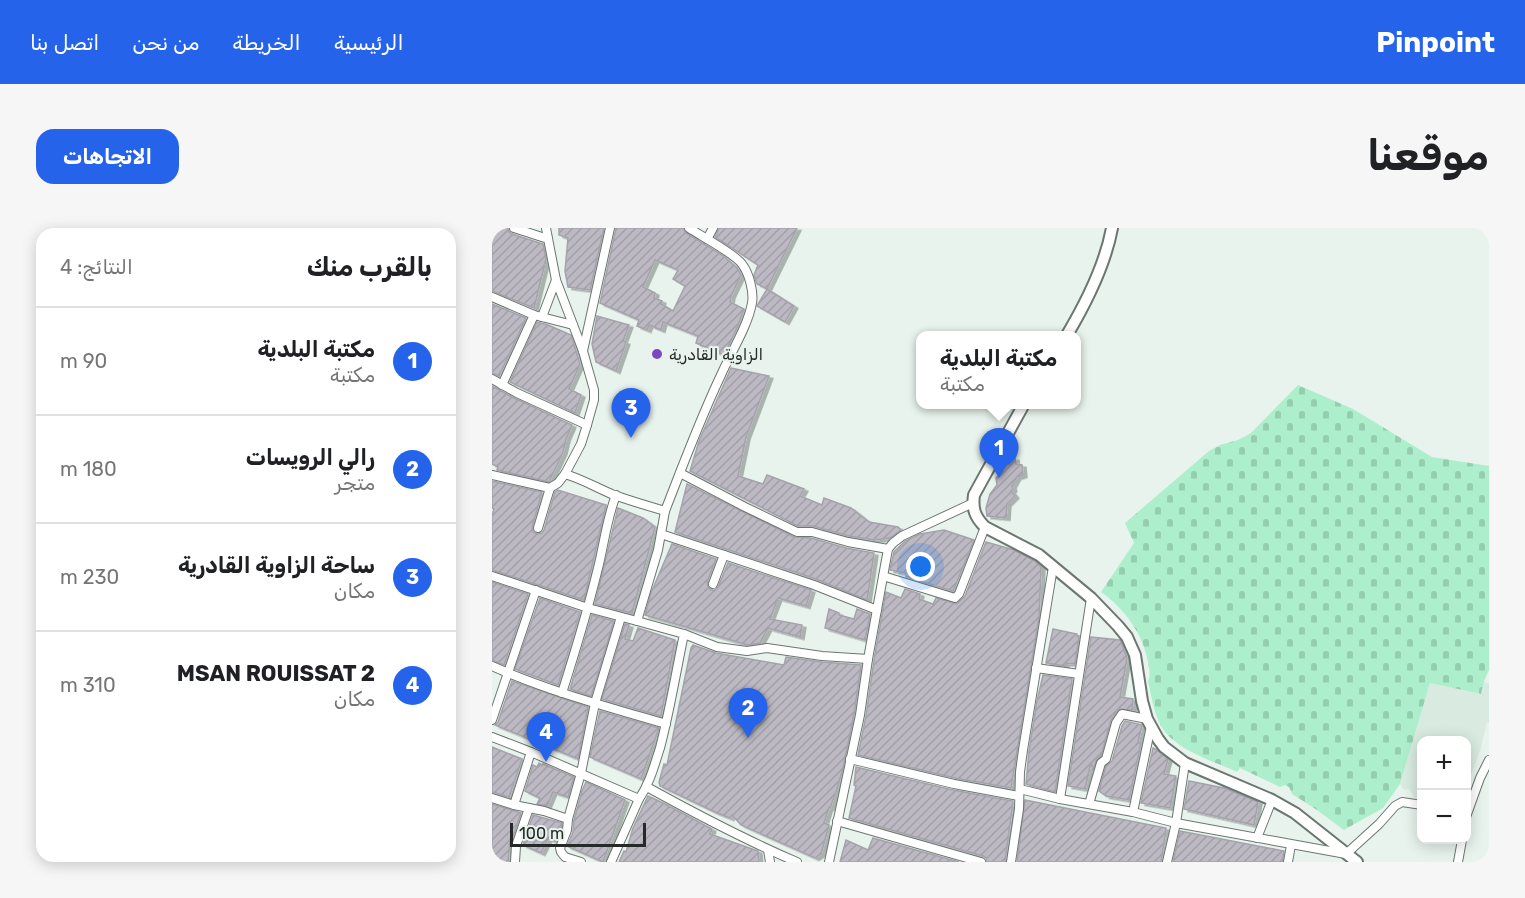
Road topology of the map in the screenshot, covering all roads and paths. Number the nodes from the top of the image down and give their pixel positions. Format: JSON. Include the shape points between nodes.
{"nodes":[{"id":1,"x":514,"y":228,"type":"edge"},
{"id":2,"x":546,"y":228,"type":"edge"},
{"id":3,"x":610,"y":228,"type":"edge"},
{"id":4,"x":689,"y":228,"type":"edge"},
{"id":5,"x":713,"y":228,"type":"edge"},
{"id":6,"x":1112,"y":228,"type":"edge"},
{"id":7,"x":548,"y":239,"type":"junction"},
{"id":8,"x":707,"y":239,"type":"junction"},
{"id":9,"x":556,"y":280,"type":"junction"},
{"id":10,"x":492,"y":297,"type":"edge"},
{"id":11,"x":538,"y":316,"type":"junction"},
{"id":12,"x":573,"y":325,"type":"junction"},
{"id":13,"x":1070,"y":331,"type":"edge"},
{"id":14,"x":583,"y":351,"type":"junction"},
{"id":15,"x":492,"y":379,"type":"edge"},
{"id":16,"x":502,"y":385,"type":"junction"},
{"id":17,"x":1022,"y":409,"type":"edge"},
{"id":18,"x":587,"y":425,"type":"junction"},
{"id":19,"x":680,"y":473,"type":"junction"},
{"id":20,"x":565,"y":474,"type":"junction"},
{"id":21,"x":492,"y":475,"type":"edge"},
{"id":22,"x":550,"y":488,"type":"junction"},
{"id":23,"x":616,"y":495,"type":"junction"},
{"id":24,"x":973,"y":502,"type":"junction"},
{"id":25,"x":665,"y":511,"type":"junction"},
{"id":26,"x":984,"y":527,"type":"junction"},
{"id":27,"x":538,"y":528,"type":"dead end"},
{"id":28,"x":661,"y":534,"type":"junction"},
{"id":29,"x":888,"y":549,"type":"junction"},
{"id":30,"x":724,"y":555,"type":"junction"},
{"id":31,"x":1053,"y":567,"type":"junction"},
{"id":32,"x":492,"y":576,"type":"edge"},
{"id":33,"x":883,"y":576,"type":"junction"},
{"id":34,"x":713,"y":584,"type":"dead end"},
{"id":35,"x":536,"y":590,"type":"junction"},
{"id":36,"x":1091,"y":598,"type":"junction"},
{"id":37,"x":588,"y":608,"type":"junction"},
{"id":38,"x":877,"y":610,"type":"junction"},
{"id":39,"x":621,"y":617,"type":"junction"},
{"id":40,"x":637,"y":621,"type":"junction"},
{"id":41,"x":684,"y":634,"type":"junction"},
{"id":42,"x":868,"y":659,"type":"junction"},
{"id":43,"x":492,"y":666,"type":"edge"},
{"id":44,"x":1036,"y":668,"type":"junction"},
{"id":45,"x":509,"y":673,"type":"junction"},
{"id":46,"x":1079,"y":674,"type":"junction"},
{"id":47,"x":562,"y":693,"type":"junction"},
{"id":48,"x":595,"y":703,"type":"junction"},
{"id":49,"x":492,"y":720,"type":"edge"},
{"id":50,"x":1149,"y":723,"type":"junction"},
{"id":51,"x":666,"y":724,"type":"junction"},
{"id":52,"x":492,"y":737,"type":"edge"},
{"id":53,"x":531,"y":752,"type":"junction"},
{"id":54,"x":850,"y":759,"type":"junction"},
{"id":55,"x":1489,"y":760,"type":"edge"},
{"id":56,"x":1185,"y":763,"type":"junction"},
{"id":57,"x":581,"y":773,"type":"junction"},
{"id":58,"x":647,"y":787,"type":"junction"},
{"id":59,"x":1020,"y":793,"type":"junction"},
{"id":60,"x":492,"y":798,"type":"edge"},
{"id":61,"x":639,"y":799,"type":"junction"},
{"id":62,"x":1060,"y":799,"type":"junction"},
{"id":63,"x":1272,"y":800,"type":"junction"},
{"id":64,"x":1089,"y":804,"type":"junction"},
{"id":65,"x":514,"y":805,"type":"junction"},
{"id":66,"x":1417,"y":805,"type":"edge"},
{"id":67,"x":1471,"y":805,"type":"edge"},
{"id":68,"x":529,"y":808,"type":"junction"},
{"id":69,"x":1133,"y":812,"type":"junction"},
{"id":70,"x":568,"y":819,"type":"junction"},
{"id":71,"x":837,"y":821,"type":"junction"},
{"id":72,"x":1176,"y":823,"type":"junction"},
{"id":73,"x":1257,"y":838,"type":"junction"},
{"id":74,"x":1461,"y":844,"type":"edge"},
{"id":75,"x":1291,"y":845,"type":"junction"},
{"id":76,"x":768,"y":850,"type":"junction"},
{"id":77,"x":1346,"y":854,"type":"junction"},
{"id":78,"x":515,"y":862,"type":"edge"},
{"id":79,"x":581,"y":862,"type":"edge"},
{"id":80,"x":611,"y":862,"type":"edge"},
{"id":81,"x":770,"y":862,"type":"edge"},
{"id":82,"x":797,"y":862,"type":"edge"},
{"id":83,"x":829,"y":862,"type":"edge"},
{"id":84,"x":981,"y":862,"type":"edge"},
{"id":85,"x":1011,"y":862,"type":"edge"},
{"id":86,"x":1167,"y":862,"type":"edge"},
{"id":87,"x":1288,"y":862,"type":"edge"},
{"id":88,"x":1357,"y":862,"type":"edge"},
{"id":89,"x":1458,"y":862,"type":"edge"}],
"edges":[{"from":1,"to":7,"type":"street"},
{"from":2,"to":7,"type":"street"},
{"from":3,"to":14,"type":"street"},
{"from":4,"to":8,"type":"street"},
{"from":5,"to":8,"type":"street"},
{"from":6,"to":13,"type":"street","via":[[1088,298]]},
{"from":7,"to":9,"type":"street"},
{"from":8,"to":19,"type":"street","via":[[742,264],[753,300]]},
{"from":9,"to":11,"type":"street"},
{"from":9,"to":12,"type":"street"},
{"from":10,"to":11,"type":"street"},
{"from":11,"to":12,"type":"street"},
{"from":11,"to":16,"type":"street"},
{"from":12,"to":14,"type":"street"},
{"from":14,"to":18,"type":"street","via":[[594,390]]},
{"from":15,"to":16,"type":"street"},
{"from":16,"to":18,"type":"street"},
{"from":17,"to":24,"type":"street"},
{"from":18,"to":20,"type":"street"},
{"from":19,"to":25,"type":"street"},
{"from":19,"to":29,"type":"street","via":[[796,532]]},
{"from":20,"to":22,"type":"street"},
{"from":20,"to":23,"type":"street"},
{"from":21,"to":22,"type":"street"},
{"from":22,"to":27,"type":"street"},
{"from":23,"to":25,"type":"street"},
{"from":23,"to":37,"type":"street"},
{"from":24,"to":26,"type":"street","via":[[975,514]]},
{"from":24,"to":29,"type":"street","via":[[902,536]]},
{"from":25,"to":28,"type":"street"},
{"from":26,"to":31,"type":"street","via":[[1028,548]]},
{"from":26,"to":33,"type":"street","via":[[955,598]]},
{"from":28,"to":30,"type":"street"},
{"from":28,"to":40,"type":"street"},
{"from":29,"to":33,"type":"street"},
{"from":30,"to":34,"type":"street"},
{"from":30,"to":38,"type":"street"},
{"from":31,"to":36,"type":"street"},
{"from":31,"to":44,"type":"street"},
{"from":32,"to":35,"type":"street"},
{"from":33,"to":38,"type":"street"},
{"from":35,"to":37,"type":"street"},
{"from":35,"to":45,"type":"street"},
{"from":36,"to":46,"type":"street"},
{"from":36,"to":50,"type":"street","via":[[1132,646]]},
{"from":37,"to":39,"type":"street"},
{"from":37,"to":47,"type":"street"},
{"from":38,"to":42,"type":"street"},
{"from":39,"to":40,"type":"street"},
{"from":39,"to":48,"type":"street"},
{"from":40,"to":41,"type":"street"},
{"from":41,"to":42,"type":"street","via":[[737,650],[767,648]]},
{"from":41,"to":51,"type":"street"},
{"from":42,"to":54,"type":"street"},
{"from":43,"to":45,"type":"street"},
{"from":44,"to":46,"type":"street"},
{"from":44,"to":59,"type":"street"},
{"from":45,"to":47,"type":"street"},
{"from":45,"to":49,"type":"street"},
{"from":46,"to":62,"type":"street"},
{"from":47,"to":48,"type":"street"},
{"from":48,"to":51,"type":"street"},
{"from":48,"to":57,"type":"street"},
{"from":50,"to":56,"type":"street","via":[[1164,747]]},
{"from":50,"to":64,"type":"street","via":[[1122,714],[1119,717]]},
{"from":50,"to":69,"type":"street"},
{"from":51,"to":58,"type":"street"},
{"from":52,"to":53,"type":"street"},
{"from":53,"to":57,"type":"street"},
{"from":53,"to":65,"type":"street"},
{"from":54,"to":59,"type":"street","via":[[954,784]]},
{"from":54,"to":71,"type":"street"},
{"from":55,"to":67,"type":"street"},
{"from":56,"to":63,"type":"street"},
{"from":56,"to":72,"type":"street"},
{"from":57,"to":61,"type":"street"},
{"from":57,"to":70,"type":"street"},
{"from":58,"to":61,"type":"street"},
{"from":58,"to":76,"type":"street"},
{"from":59,"to":62,"type":"street"},
{"from":59,"to":85,"type":"street"},
{"from":60,"to":65,"type":"street"},
{"from":61,"to":80,"type":"street"},
{"from":62,"to":64,"type":"street"},
{"from":63,"to":73,"type":"street"},
{"from":63,"to":77,"type":"street","via":[[1295,813]]},
{"from":64,"to":69,"type":"street"},
{"from":65,"to":68,"type":"street"},
{"from":66,"to":77,"type":"street","via":[[1402,802],[1395,806]]},
{"from":68,"to":70,"type":"street"},
{"from":68,"to":78,"type":"street","via":[[516,844]]},
{"from":69,"to":72,"type":"street"},
{"from":70,"to":79,"type":"street","via":[[561,852]]},
{"from":71,"to":83,"type":"street"},
{"from":71,"to":84,"type":"street"},
{"from":72,"to":73,"type":"street"},
{"from":72,"to":86,"type":"street"},
{"from":73,"to":75,"type":"street"},
{"from":74,"to":89,"type":"street"},
{"from":75,"to":77,"type":"street"},
{"from":75,"to":87,"type":"street"},
{"from":76,"to":81,"type":"street"},
{"from":76,"to":82,"type":"street"},
{"from":77,"to":88,"type":"street"}]}
